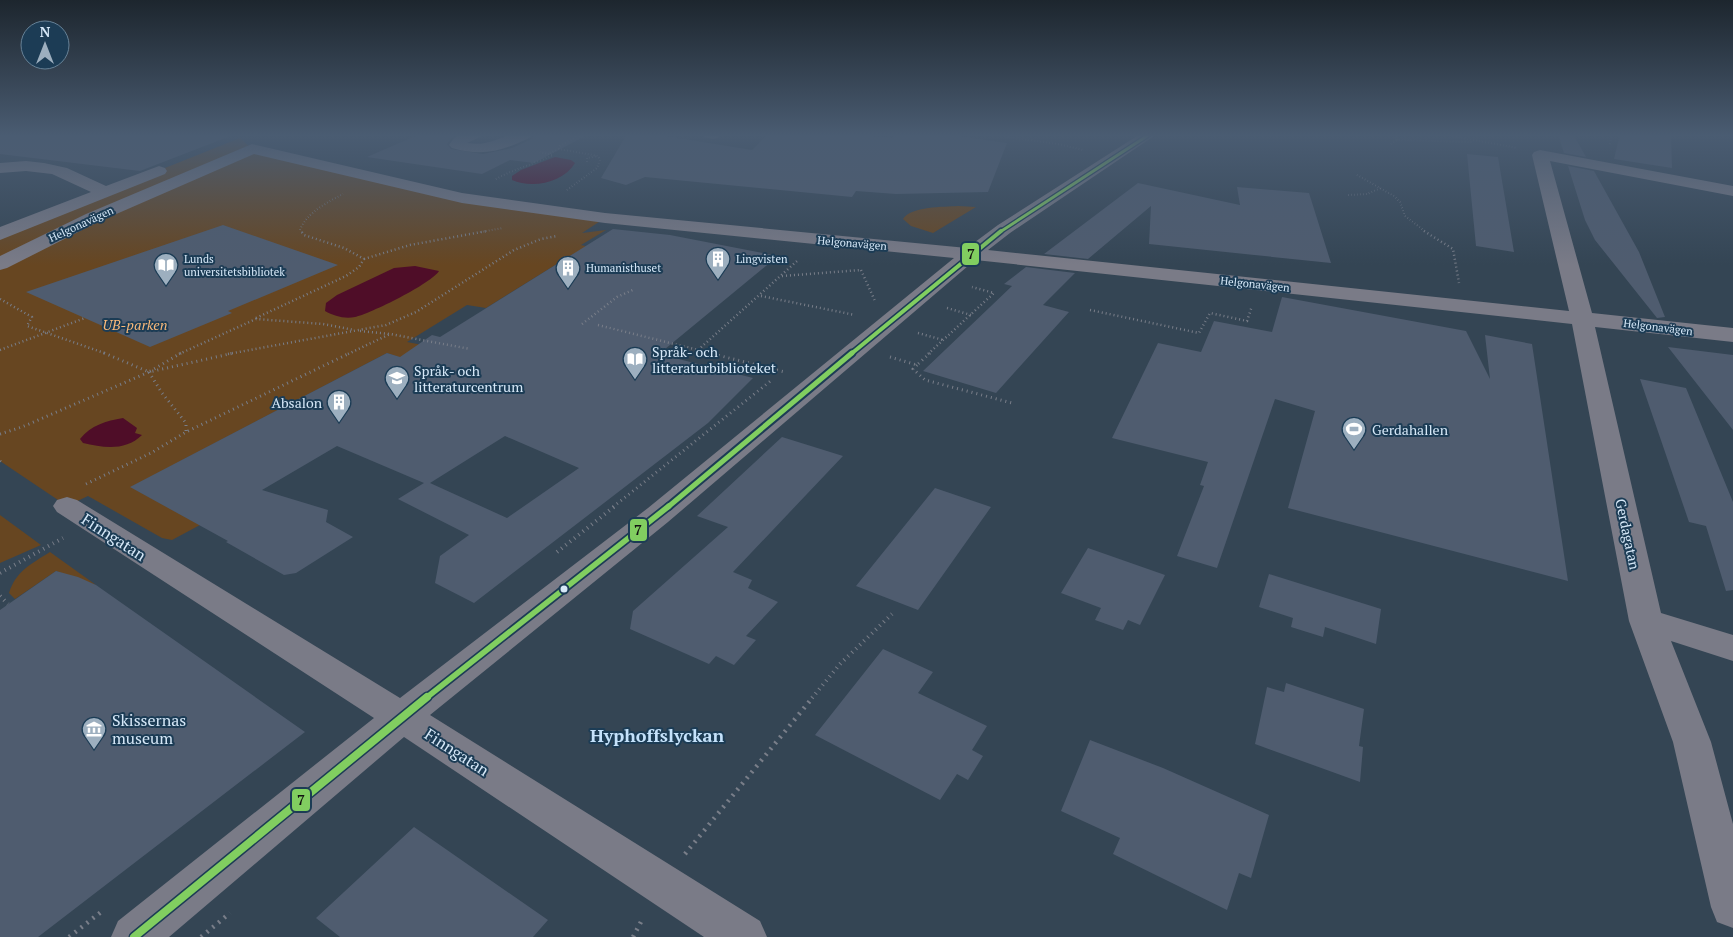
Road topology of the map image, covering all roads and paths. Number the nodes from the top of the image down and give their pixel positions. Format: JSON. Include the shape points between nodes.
{"nodes":[{"id":1,"x":74,"y":178,"type":"edge"},
{"id":2,"x":141,"y":178,"type":"edge"},
{"id":3,"x":185,"y":178,"type":"edge"},
{"id":4,"x":369,"y":178,"type":"edge"},
{"id":5,"x":584,"y":178,"type":"edge"},
{"id":6,"x":1083,"y":178,"type":"edge"},
{"id":7,"x":1362,"y":178,"type":"edge"},
{"id":8,"x":1546,"y":178,"type":"edge"},
{"id":9,"x":1662,"y":178,"type":"edge"},
{"id":10,"x":374,"y":179,"type":"junction"},
{"id":11,"x":1382,"y":188,"type":"junction"},
{"id":12,"x":567,"y":190,"type":"dead end"},
{"id":13,"x":104,"y":191,"type":"junction"},
{"id":14,"x":1733,"y":191,"type":"edge"},
{"id":15,"x":1348,"y":195,"type":"dead end"},
{"id":16,"x":37,"y":219,"type":"junction"},
{"id":17,"x":0,"y":221,"type":"edge"},
{"id":18,"x":504,"y":228,"type":"dead end"},
{"id":19,"x":0,"y":234,"type":"edge"},
{"id":20,"x":559,"y":236,"type":"dead end"},
{"id":21,"x":815,"y":240,"type":"junction"},
{"id":22,"x":842,"y":242,"type":"junction"},
{"id":23,"x":971,"y":254,"type":"junction"},
{"id":24,"x":364,"y":259,"type":"junction"},
{"id":25,"x":0,"y":264,"type":"edge"},
{"id":26,"x":861,"y":270,"type":"junction"},
{"id":27,"x":781,"y":276,"type":"junction"},
{"id":28,"x":1259,"y":284,"type":"junction"},
{"id":29,"x":968,"y":286,"type":"dead end"},
{"id":30,"x":1460,"y":288,"type":"dead end"},
{"id":31,"x":635,"y":289,"type":"dead end"},
{"id":32,"x":760,"y":296,"type":"junction"},
{"id":33,"x":0,"y":299,"type":"edge"},
{"id":34,"x":949,"y":309,"type":"dead end"},
{"id":35,"x":1090,"y":310,"type":"dead end"},
{"id":36,"x":882,"y":312,"type":"junction"},
{"id":37,"x":971,"y":315,"type":"junction"},
{"id":38,"x":84,"y":318,"type":"dead end"},
{"id":39,"x":1582,"y":318,"type":"junction"},
{"id":40,"x":256,"y":319,"type":"junction"},
{"id":41,"x":582,"y":324,"type":"dead end"},
{"id":42,"x":598,"y":324,"type":"dead end"},
{"id":43,"x":356,"y":330,"type":"junction"},
{"id":44,"x":44,"y":334,"type":"junction"},
{"id":45,"x":390,"y":334,"type":"junction"},
{"id":46,"x":922,"y":334,"type":"dead end"},
{"id":47,"x":1733,"y":335,"type":"edge"},
{"id":48,"x":943,"y":340,"type":"junction"},
{"id":49,"x":470,"y":349,"type":"dead end"},
{"id":50,"x":0,"y":350,"type":"edge"},
{"id":51,"x":697,"y":351,"type":"junction"},
{"id":52,"x":896,"y":359,"type":"dead end"},
{"id":53,"x":917,"y":365,"type":"junction"},
{"id":54,"x":149,"y":372,"type":"junction"},
{"id":55,"x":820,"y":380,"type":"junction"},
{"id":56,"x":1012,"y":403,"type":"dead end"},
{"id":57,"x":186,"y":432,"type":"junction"},
{"id":58,"x":0,"y":434,"type":"edge"},
{"id":59,"x":80,"y":514,"type":"junction"},
{"id":60,"x":0,"y":573,"type":"edge"},
{"id":61,"x":0,"y":596,"type":"edge"},
{"id":62,"x":8,"y":604,"type":"dead end"},
{"id":63,"x":892,"y":614,"type":"dead end"},
{"id":64,"x":1646,"y":621,"type":"junction"},
{"id":65,"x":1733,"y":648,"type":"edge"},
{"id":66,"x":402,"y":717,"type":"junction"},
{"id":67,"x":661,"y":884,"type":"junction"},
{"id":68,"x":1733,"y":907,"type":"edge"},
{"id":69,"x":134,"y":937,"type":"edge"},
{"id":70,"x":633,"y":937,"type":"edge"},
{"id":71,"x":744,"y":937,"type":"edge"}],
"edges":[{"from":1,"to":13,"type":"street"},
{"from":2,"to":13,"type":"street"},
{"from":3,"to":25,"type":"street","name":"Helgonavägen","via":[[92,218]]},
{"from":4,"to":10,"type":"street","name":"Helgonavägen"},
{"from":5,"to":12,"type":"path"},
{"from":6,"to":23,"type":"street"},
{"from":7,"to":11,"type":"path"},
{"from":8,"to":39,"type":"street","name":"Gerdagatan"},
{"from":9,"to":14,"type":"street"},
{"from":10,"to":21,"type":"street","name":"Helgonavägen","via":[[498,205]]},
{"from":10,"to":24,"type":"path","via":[[341,195],[300,225],[304,235],[344,248]]},
{"from":11,"to":15,"type":"path","via":[[1367,194]]},
{"from":11,"to":30,"type":"path","via":[[1400,202],[1405,216],[1413,224],[1453,249]]},
{"from":13,"to":16,"type":"street"},
{"from":16,"to":17,"type":"street"},
{"from":16,"to":19,"type":"street"},
{"from":18,"to":24,"type":"path","via":[[410,245]]},
{"from":20,"to":43,"type":"path","via":[[514,250],[416,312],[386,325]]},
{"from":21,"to":22,"type":"street","name":"Helgonavägen"},
{"from":21,"to":27,"type":"path"},
{"from":22,"to":23,"type":"street","name":"Helgonavägen"},
{"from":22,"to":26,"type":"path"},
{"from":23,"to":28,"type":"street","name":"Helgonavägen"},
{"from":23,"to":36,"type":"street"},
{"from":24,"to":40,"type":"path","via":[[346,276]]},
{"from":26,"to":27,"type":"path"},
{"from":26,"to":36,"type":"path"},
{"from":27,"to":32,"type":"path"},
{"from":28,"to":35,"type":"path","via":[[1247,320],[1210,313],[1198,333]]},
{"from":28,"to":39,"type":"street","name":"Helgonavägen"},
{"from":29,"to":37,"type":"path","via":[[994,293]]},
{"from":31,"to":41,"type":"path","via":[[617,297]]},
{"from":32,"to":36,"type":"path"},
{"from":32,"to":51,"type":"path"},
{"from":33,"to":44,"type":"path","via":[[32,318],[27,326]]},
{"from":34,"to":37,"type":"path"},
{"from":36,"to":55,"type":"street"},
{"from":37,"to":48,"type":"path"},
{"from":38,"to":44,"type":"path"},
{"from":39,"to":47,"type":"street","name":"Helgonavägen"},
{"from":39,"to":64,"type":"street","name":"Gerdagatan"},
{"from":40,"to":43,"type":"path"},
{"from":40,"to":54,"type":"path","via":[[181,353]]},
{"from":42,"to":51,"type":"path"},
{"from":43,"to":45,"type":"path"},
{"from":43,"to":54,"type":"path"},
{"from":44,"to":50,"type":"path"},
{"from":44,"to":54,"type":"path","via":[[99,351]]},
{"from":45,"to":49,"type":"path"},
{"from":45,"to":57,"type":"path"},
{"from":46,"to":48,"type":"path"},
{"from":48,"to":53,"type":"path"},
{"from":51,"to":55,"type":"path"},
{"from":52,"to":53,"type":"path"},
{"from":53,"to":56,"type":"path","via":[[913,369],[925,380]]},
{"from":54,"to":57,"type":"path","via":[[186,423]]},
{"from":54,"to":58,"type":"path"},
{"from":55,"to":66,"type":"street","via":[[658,515]]},
{"from":57,"to":59,"type":"path","via":[[151,453],[80,487]]},
{"from":59,"to":60,"type":"path"},
{"from":59,"to":66,"type":"street","name":"Finngatan"},
{"from":61,"to":62,"type":"path"},
{"from":63,"to":67,"type":"path","via":[[840,664]]},
{"from":64,"to":65,"type":"street"},
{"from":64,"to":68,"type":"street","name":"Gerdagatan","via":[[1692,742]]},
{"from":66,"to":67,"type":"street","name":"Finngatan"},
{"from":66,"to":69,"type":"street"},
{"from":67,"to":70,"type":"path"},
{"from":67,"to":71,"type":"street","name":"Finngatan"}]}
